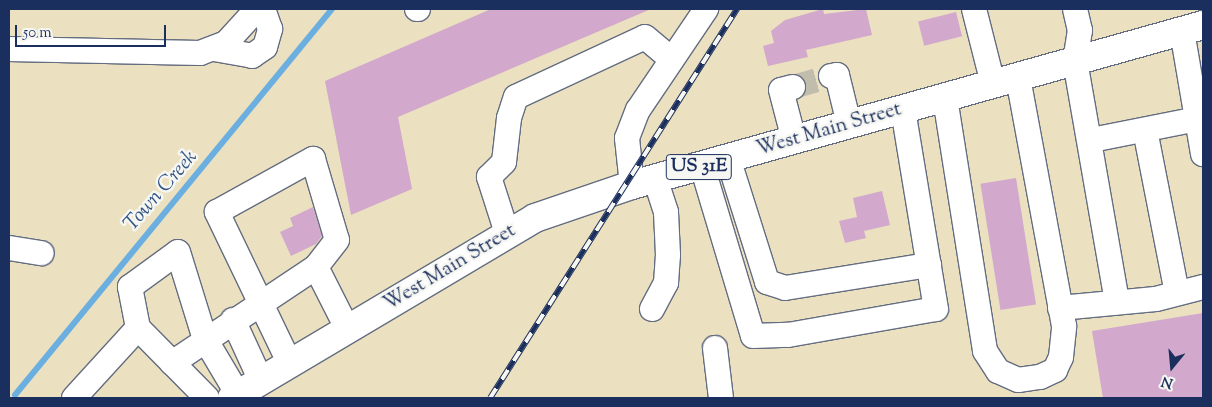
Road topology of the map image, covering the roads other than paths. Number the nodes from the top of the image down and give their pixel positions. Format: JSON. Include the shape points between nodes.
{"nodes":[{"id":1,"x":257,"y":9,"type":"edge"},
{"id":2,"x":262,"y":9,"type":"edge"},
{"id":3,"x":706,"y":9,"type":"edge"},
{"id":4,"x":974,"y":9,"type":"edge"},
{"id":5,"x":1075,"y":9,"type":"edge"},
{"id":6,"x":1192,"y":28,"type":"edge"},
{"id":7,"x":9,"y":49,"type":"edge"},
{"id":8,"x":214,"y":49,"type":"junction"},
{"id":9,"x":672,"y":60,"type":"junction"},
{"id":10,"x":1075,"y":61,"type":"junction"},
{"id":11,"x":831,"y":76,"type":"dead end"},
{"id":12,"x":1005,"y":81,"type":"junction"},
{"id":13,"x":793,"y":87,"type":"tunnel mouth"},
{"id":14,"x":945,"y":98,"type":"junction"},
{"id":15,"x":903,"y":109,"type":"junction"},
{"id":16,"x":1197,"y":119,"type":"junction"},
{"id":17,"x":849,"y":124,"type":"junction"},
{"id":18,"x":1145,"y":130,"type":"junction"},
{"id":19,"x":794,"y":140,"type":"junction"},
{"id":20,"x":1092,"y":140,"type":"junction"},
{"id":21,"x":1203,"y":154,"type":"edge"},
{"id":22,"x":728,"y":158,"type":"junction"},
{"id":23,"x":702,"y":166,"type":"junction"},
{"id":24,"x":644,"y":182,"type":"junction"},
{"id":25,"x":507,"y":233,"type":"junction"},
{"id":26,"x":9,"y":248,"type":"edge"},
{"id":27,"x":42,"y":253,"type":"dead end"},
{"id":28,"x":929,"y":265,"type":"junction"},
{"id":29,"x":316,"y":267,"type":"junction"},
{"id":30,"x":1203,"y":287,"type":"edge"},
{"id":31,"x":1177,"y":293,"type":"junction"},
{"id":32,"x":258,"y":302,"type":"junction"},
{"id":33,"x":1118,"y":302,"type":"junction"},
{"id":34,"x":1060,"y":308,"type":"junction"},
{"id":35,"x":652,"y":309,"type":"dead end"},
{"id":36,"x":233,"y":320,"type":"junction"},
{"id":37,"x":138,"y":328,"type":"junction"},
{"id":38,"x":348,"y":330,"type":"junction"},
{"id":39,"x":205,"y":340,"type":"junction"},
{"id":40,"x":715,"y":348,"type":"dead end"},
{"id":41,"x":172,"y":363,"type":"junction"},
{"id":42,"x":290,"y":364,"type":"junction"},
{"id":43,"x":261,"y":381,"type":"junction"},
{"id":44,"x":237,"y":397,"type":"edge"},
{"id":45,"x":74,"y":398,"type":"edge"},
{"id":46,"x":207,"y":398,"type":"edge"},
{"id":47,"x":722,"y":398,"type":"edge"}],
"edges":[{"from":1,"to":8,"type":"street","via":[[226,43]]},
{"from":2,"to":8,"type":"street","via":[[270,35],[265,47],[252,56]]},
{"from":3,"to":9,"type":"street"},
{"from":4,"to":12,"type":"street"},
{"from":5,"to":10,"type":"street","via":[[1080,30]]},
{"from":6,"to":10,"type":"main road","name":"West Main Street","number":"US 31E"},
{"from":6,"to":16,"type":"street"},
{"from":7,"to":8,"type":"street","via":[[200,53]]},
{"from":9,"to":24,"type":"street","via":[[638,110],[627,138]]},
{"from":9,"to":25,"type":"street","via":[[645,36],[516,98],[509,118],[504,162],[489,177]]},
{"from":10,"to":12,"type":"main road","name":"West Main Street","number":"US 31E"},
{"from":10,"to":20,"type":"street"},
{"from":11,"to":17,"type":"street","via":[[837,74]]},
{"from":12,"to":14,"type":"main road","name":"West Main Street","number":"US 31E"},
{"from":12,"to":34,"type":"street"},
{"from":13,"to":19,"type":"street","via":[[781,90]]},
{"from":14,"to":15,"type":"main road","name":"West Main Street","number":"US 31E"},
{"from":14,"to":34,"type":"street","via":[[985,351],[998,371],[1018,380],[1055,370],[1063,334]]},
{"from":15,"to":17,"type":"main road","name":"West Main Street","number":"US 31E"},
{"from":15,"to":28,"type":"street"},
{"from":16,"to":18,"type":"street"},
{"from":16,"to":21,"type":"street"},
{"from":17,"to":19,"type":"main road","name":"West Main Street","number":"US 31E"},
{"from":18,"to":20,"type":"street"},
{"from":18,"to":31,"type":"street"},
{"from":19,"to":22,"type":"main road","name":"West Main Street","number":"US 31E"},
{"from":20,"to":33,"type":"street"},
{"from":22,"to":23,"type":"main road","name":"West Main Street","number":"US 31E"},
{"from":22,"to":28,"type":"street","via":[[768,282],[795,287]]},
{"from":23,"to":24,"type":"main road","name":"West Main Street","number":"US 31E"},
{"from":23,"to":28,"type":"street","via":[[753,336],[788,335],[936,309]]},
{"from":24,"to":25,"type":"main road","name":"West Main Street","number":"US 31E","via":[[535,218]]},
{"from":24,"to":35,"type":"street","via":[[666,212],[666,283]]},
{"from":25,"to":38,"type":"main road","name":"West Main Street","number":"US 31E"},
{"from":26,"to":27,"type":"street"},
{"from":29,"to":32,"type":"street"},
{"from":29,"to":32,"type":"street","via":[[337,240],[314,159],[217,212]]},
{"from":29,"to":38,"type":"street"},
{"from":30,"to":31,"type":"street"},
{"from":31,"to":33,"type":"street"},
{"from":32,"to":36,"type":"street"},
{"from":32,"to":42,"type":"street"},
{"from":33,"to":34,"type":"street"},
{"from":36,"to":39,"type":"street"},
{"from":36,"to":43,"type":"street"},
{"from":37,"to":39,"type":"street","via":[[130,286],[178,252]]},
{"from":37,"to":41,"type":"street"},
{"from":37,"to":45,"type":"street"},
{"from":38,"to":42,"type":"main road","name":"West Main Street","number":"US 31E"},
{"from":39,"to":41,"type":"street"},
{"from":39,"to":44,"type":"street"},
{"from":40,"to":47,"type":"street"},
{"from":41,"to":46,"type":"street"},
{"from":42,"to":43,"type":"main road","name":"West Main Street","number":"US 31E"},
{"from":43,"to":44,"type":"main road","name":"West Main Street","number":"US 31E"}]}
